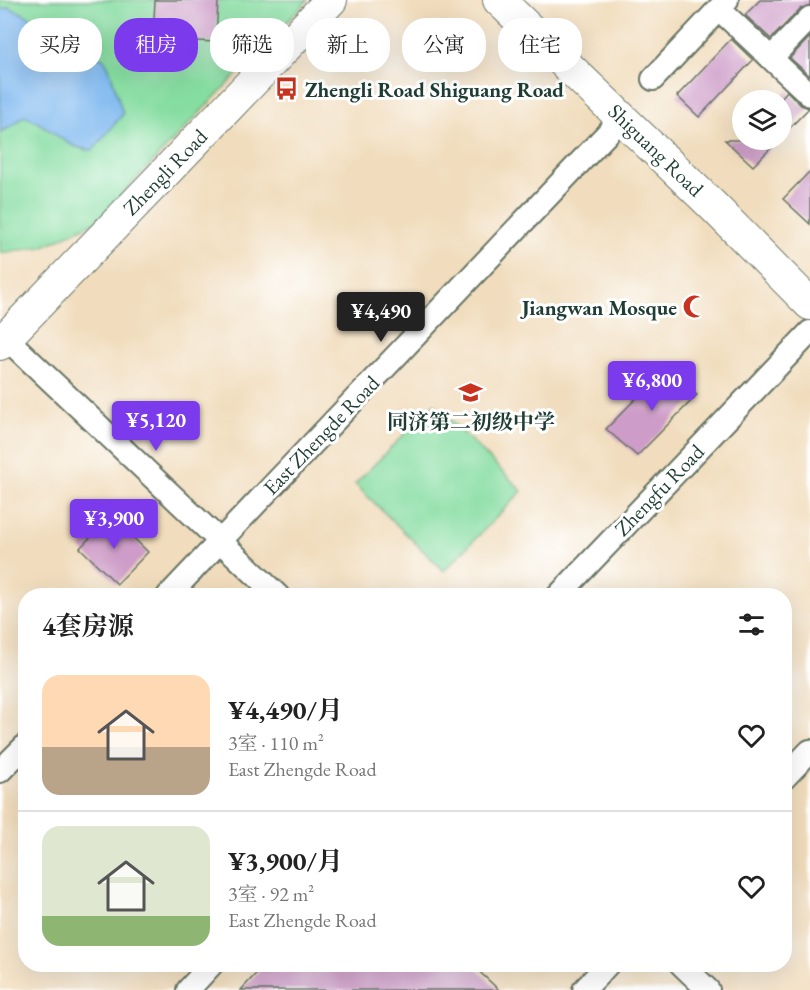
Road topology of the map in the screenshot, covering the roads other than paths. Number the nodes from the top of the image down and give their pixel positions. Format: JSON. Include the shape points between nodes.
{"nodes":[{"id":1,"x":331,"y":0,"type":"edge"},
{"id":2,"x":499,"y":0,"type":"edge"},
{"id":3,"x":723,"y":4,"type":"edge"},
{"id":4,"x":810,"y":18,"type":"edge"},
{"id":5,"x":771,"y":58,"type":"junction"},
{"id":6,"x":653,"y":79,"type":"dead end"},
{"id":7,"x":810,"y":95,"type":"edge"},
{"id":8,"x":622,"y":118,"type":"junction"},
{"id":9,"x":810,"y":304,"type":"edge"},
{"id":10,"x":810,"y":332,"type":"edge"},
{"id":11,"x":3,"y":341,"type":"edge"},
{"id":12,"x":221,"y":540,"type":"junction"},
{"id":13,"x":176,"y":588,"type":"edge"},
{"id":14,"x":270,"y":588,"type":"edge"},
{"id":15,"x":566,"y":588,"type":"edge"},
{"id":16,"x":810,"y":751,"type":"edge"},
{"id":17,"x":18,"y":753,"type":"edge"},
{"id":18,"x":792,"y":770,"type":"edge"},
{"id":19,"x":0,"y":771,"type":"edge"},
{"id":20,"x":205,"y":972,"type":"edge"},
{"id":21,"x":601,"y":972,"type":"edge"},
{"id":22,"x":689,"y":972,"type":"edge"},
{"id":23,"x":188,"y":990,"type":"edge"},
{"id":24,"x":584,"y":990,"type":"edge"},
{"id":25,"x":708,"y":990,"type":"edge"}],
"edges":[{"from":1,"to":11,"type":"main road","name":"Zhengli Road"},
{"from":2,"to":8,"type":"main road","name":"Shiguang Road"},
{"from":3,"to":5,"type":"street"},
{"from":3,"to":6,"type":"street"},
{"from":4,"to":5,"type":"street"},
{"from":5,"to":7,"type":"street"},
{"from":8,"to":9,"type":"main road","name":"Shiguang Road"},
{"from":8,"to":12,"type":"street","name":"East Zhengde Road"},
{"from":10,"to":15,"type":"street","name":"Zhengfu Road"},
{"from":11,"to":12,"type":"street"},
{"from":12,"to":13,"type":"street","name":"East Zhengde Road"},
{"from":12,"to":14,"type":"street"},
{"from":16,"to":18,"type":"street"},
{"from":17,"to":19,"type":"street"},
{"from":20,"to":23,"type":"street"},
{"from":21,"to":24,"type":"street"},
{"from":22,"to":25,"type":"street"}]}
